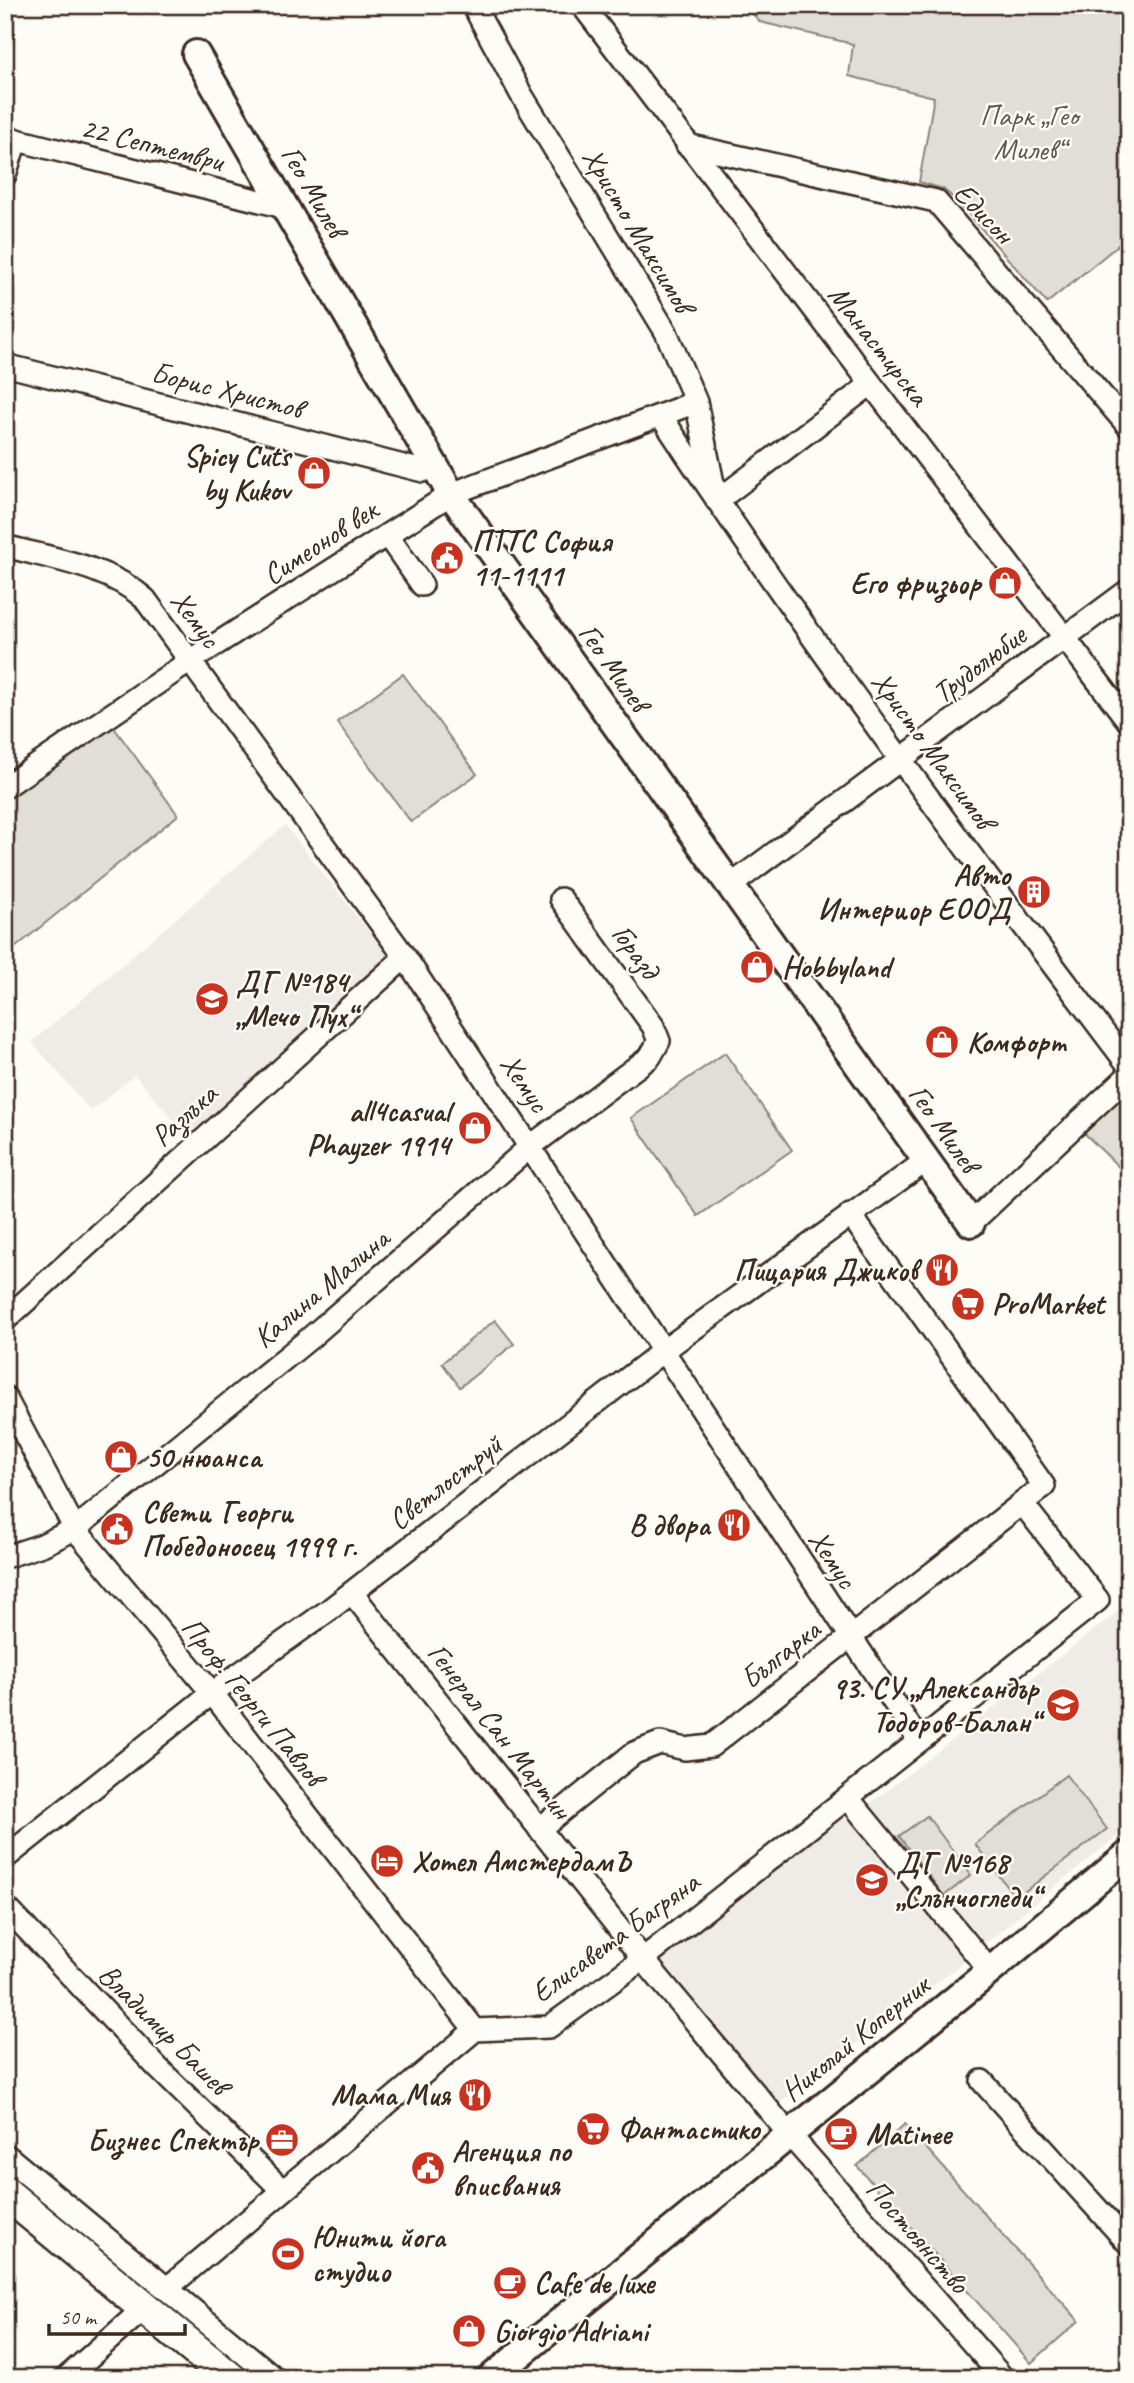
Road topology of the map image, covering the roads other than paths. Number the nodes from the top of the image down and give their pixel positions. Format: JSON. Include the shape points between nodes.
{"nodes":[{"id":1,"x":474,"y":5,"type":"edge"},
{"id":2,"x":582,"y":5,"type":"edge"},
{"id":3,"x":197,"y":54,"type":"dead end"},
{"id":4,"x":11,"y":139,"type":"edge"},
{"id":5,"x":687,"y":145,"type":"junction"},
{"id":6,"x":5,"y":175,"type":"edge"},
{"id":7,"x":285,"y":207,"type":"junction"},
{"id":8,"x":5,"y":365,"type":"edge"},
{"id":9,"x":871,"y":384,"type":"junction"},
{"id":10,"x":696,"y":402,"type":"junction"},
{"id":11,"x":661,"y":416,"type":"junction"},
{"id":12,"x":1129,"y":427,"type":"edge"},
{"id":13,"x":433,"y":465,"type":"junction"},
{"id":14,"x":451,"y":494,"type":"junction"},
{"id":15,"x":717,"y":501,"type":"junction"},
{"id":16,"x":387,"y":535,"type":"junction"},
{"id":17,"x":5,"y":546,"type":"edge"},
{"id":18,"x":422,"y":586,"type":"dead end"},
{"id":19,"x":1129,"y":590,"type":"edge"},
{"id":20,"x":1065,"y":637,"type":"junction"},
{"id":21,"x":190,"y":660,"type":"junction"},
{"id":22,"x":1129,"y":722,"type":"edge"},
{"id":23,"x":901,"y":759,"type":"junction"},
{"id":24,"x":5,"y":787,"type":"edge"},
{"id":25,"x":730,"y":886,"type":"junction"},
{"id":26,"x":561,"y":899,"type":"dead end"},
{"id":27,"x":405,"y":957,"type":"junction"},
{"id":28,"x":659,"y":1041,"type":"joint"},
{"id":29,"x":1129,"y":1066,"type":"edge"},
{"id":30,"x":1129,"y":1076,"type":"edge"},
{"id":31,"x":531,"y":1146,"type":"junction"},
{"id":32,"x":927,"y":1160,"type":"junction"},
{"id":33,"x":850,"y":1214,"type":"junction"},
{"id":34,"x":971,"y":1223,"type":"joint"},
{"id":35,"x":5,"y":1320,"type":"edge"},
{"id":36,"x":663,"y":1351,"type":"junction"},
{"id":37,"x":5,"y":1397,"type":"edge"},
{"id":38,"x":1022,"y":1503,"type":"junction"},
{"id":39,"x":75,"y":1529,"type":"junction"},
{"id":40,"x":5,"y":1557,"type":"edge"},
{"id":41,"x":352,"y":1593,"type":"junction"},
{"id":42,"x":849,"y":1637,"type":"junction"},
{"id":43,"x":212,"y":1693,"type":"junction"},
{"id":44,"x":918,"y":1739,"type":"junction"},
{"id":45,"x":848,"y":1798,"type":"junction"},
{"id":46,"x":539,"y":1829,"type":"junction"},
{"id":47,"x":1129,"y":1854,"type":"edge"},
{"id":48,"x":5,"y":1858,"type":"edge"},
{"id":49,"x":5,"y":1906,"type":"edge"},
{"id":50,"x":643,"y":1959,"type":"junction"},
{"id":51,"x":990,"y":1971,"type":"junction"},
{"id":52,"x":475,"y":2030,"type":"junction"},
{"id":53,"x":982,"y":2081,"type":"dead end"},
{"id":54,"x":789,"y":2134,"type":"junction"},
{"id":55,"x":5,"y":2160,"type":"edge"},
{"id":56,"x":283,"y":2191,"type":"junction"},
{"id":57,"x":5,"y":2193,"type":"edge"},
{"id":58,"x":1129,"y":2244,"type":"edge"},
{"id":59,"x":155,"y":2299,"type":"junction"},
{"id":60,"x":66,"y":2378,"type":"edge"},
{"id":61,"x":228,"y":2378,"type":"edge"},
{"id":62,"x":268,"y":2378,"type":"edge"},
{"id":63,"x":491,"y":2378,"type":"edge"},
{"id":64,"x":1003,"y":2378,"type":"edge"}],
"edges":[{"from":1,"to":10,"type":"street","name":"Христо Максимов","via":[[521,94],[666,332]]},
{"from":2,"to":5,"type":"street","name":"Манастирска"},
{"from":3,"to":7,"type":"street","name":"Гео Милев"},
{"from":4,"to":6,"type":"street"},
{"from":4,"to":7,"type":"street","name":"22 Септември"},
{"from":5,"to":9,"type":"street","name":"Манастирска"},
{"from":5,"to":12,"type":"street","name":"Едисон","via":[[936,201]]},
{"from":7,"to":13,"type":"street","name":"Гео Милев"},
{"from":8,"to":13,"type":"street","name":"Борис Христов","via":[[422,471]]},
{"from":9,"to":15,"type":"street"},
{"from":9,"to":20,"type":"street","name":"Манастирска"},
{"from":10,"to":11,"type":"street","name":"Симеонов век"},
{"from":10,"to":15,"type":"street","name":"Христо Максимов"},
{"from":11,"to":14,"type":"street","name":"Симеонов век"},
{"from":11,"to":15,"type":"street","name":"Христо Максимов"},
{"from":13,"to":14,"type":"street","name":"Гео Милев"},
{"from":14,"to":16,"type":"street","name":"Симеонов век"},
{"from":14,"to":25,"type":"street","name":"Гео Милев"},
{"from":15,"to":23,"type":"street","name":"Христо Максимов"},
{"from":16,"to":18,"type":"street"},
{"from":16,"to":21,"type":"street","name":"Симеонов век"},
{"from":17,"to":21,"type":"street","name":"Хемус","via":[[126,583],[145,599]]},
{"from":19,"to":20,"type":"street","name":"Трудолюбие"},
{"from":20,"to":22,"type":"street","name":"Манастирска"},
{"from":20,"to":23,"type":"street","name":"Трудолюбие"},
{"from":21,"to":24,"type":"street","name":"Симеонов век"},
{"from":21,"to":27,"type":"street","name":"Хемус"},
{"from":23,"to":25,"type":"street","name":"Трудолюбие"},
{"from":23,"to":29,"type":"street","name":"Христо Максимов"},
{"from":25,"to":32,"type":"street","name":"Гео Милев"},
{"from":26,"to":28,"type":"street","name":"Горазд","via":[[647,1017]]},
{"from":27,"to":31,"type":"street","name":"Хемус"},
{"from":27,"to":35,"type":"street","name":"Разлъка"},
{"from":28,"to":31,"type":"street","name":"Калина Малина","via":[[650,1056]]},
{"from":30,"to":34,"type":"street"},
{"from":31,"to":36,"type":"street","name":"Хемус"},
{"from":31,"to":39,"type":"street","name":"Калина Малина","via":[[310,1338]]},
{"from":32,"to":33,"type":"street","name":"Светлоструй"},
{"from":32,"to":34,"type":"street","name":"Гео Милев"},
{"from":33,"to":36,"type":"street","name":"Светлоструй"},
{"from":33,"to":38,"type":"street","name":"Българка","via":[[1044,1486]]},
{"from":36,"to":41,"type":"street","name":"Светлоструй"},
{"from":36,"to":42,"type":"street","name":"Хемус"},
{"from":37,"to":39,"type":"street","name":"Проф. Георги Павлов"},
{"from":38,"to":42,"type":"street","name":"Българка"},
{"from":38,"to":44,"type":"street","name":"Елисавета Багряна","via":[[1098,1600]]},
{"from":39,"to":40,"type":"street","name":"Калина Малина"},
{"from":39,"to":43,"type":"street","name":"Проф. Георги Павлов"},
{"from":41,"to":43,"type":"street","name":"Светлоструй"},
{"from":41,"to":46,"type":"street","name":"Генерал Сан Мартин"},
{"from":42,"to":44,"type":"street","name":"Хемус"},
{"from":42,"to":46,"type":"street","name":"Българка","via":[[711,1746],[685,1749],[660,1742],[634,1753]]},
{"from":43,"to":48,"type":"street","name":"Светлоструй"},
{"from":43,"to":52,"type":"street","name":"Проф. Георги Павлов"},
{"from":44,"to":45,"type":"street","name":"Елисавета Багряна"},
{"from":45,"to":50,"type":"street","name":"Елисавета Багряна"},
{"from":45,"to":51,"type":"street"},
{"from":46,"to":50,"type":"street","name":"Генерал Сан Мартин"},
{"from":47,"to":51,"type":"street","name":"Николай Коперник"},
{"from":49,"to":56,"type":"street","name":"Владимир Башев","via":[[150,2060]]},
{"from":50,"to":52,"type":"street","name":"Елисавета Багряна","via":[[549,2028]]},
{"from":50,"to":54,"type":"street","name":"Генерал Сан Мартин"},
{"from":51,"to":54,"type":"street","name":"Николай Коперник"},
{"from":52,"to":56,"type":"street"},
{"from":53,"to":58,"type":"street"},
{"from":54,"to":63,"type":"street","name":"Николай Коперник"},
{"from":54,"to":64,"type":"street","name":"Постоянство"},
{"from":55,"to":59,"type":"main road"},
{"from":56,"to":59,"type":"street"},
{"from":57,"to":59,"type":"main road"},
{"from":59,"to":60,"type":"street"},
{"from":59,"to":61,"type":"main road"},
{"from":59,"to":62,"type":"main road"}]}
